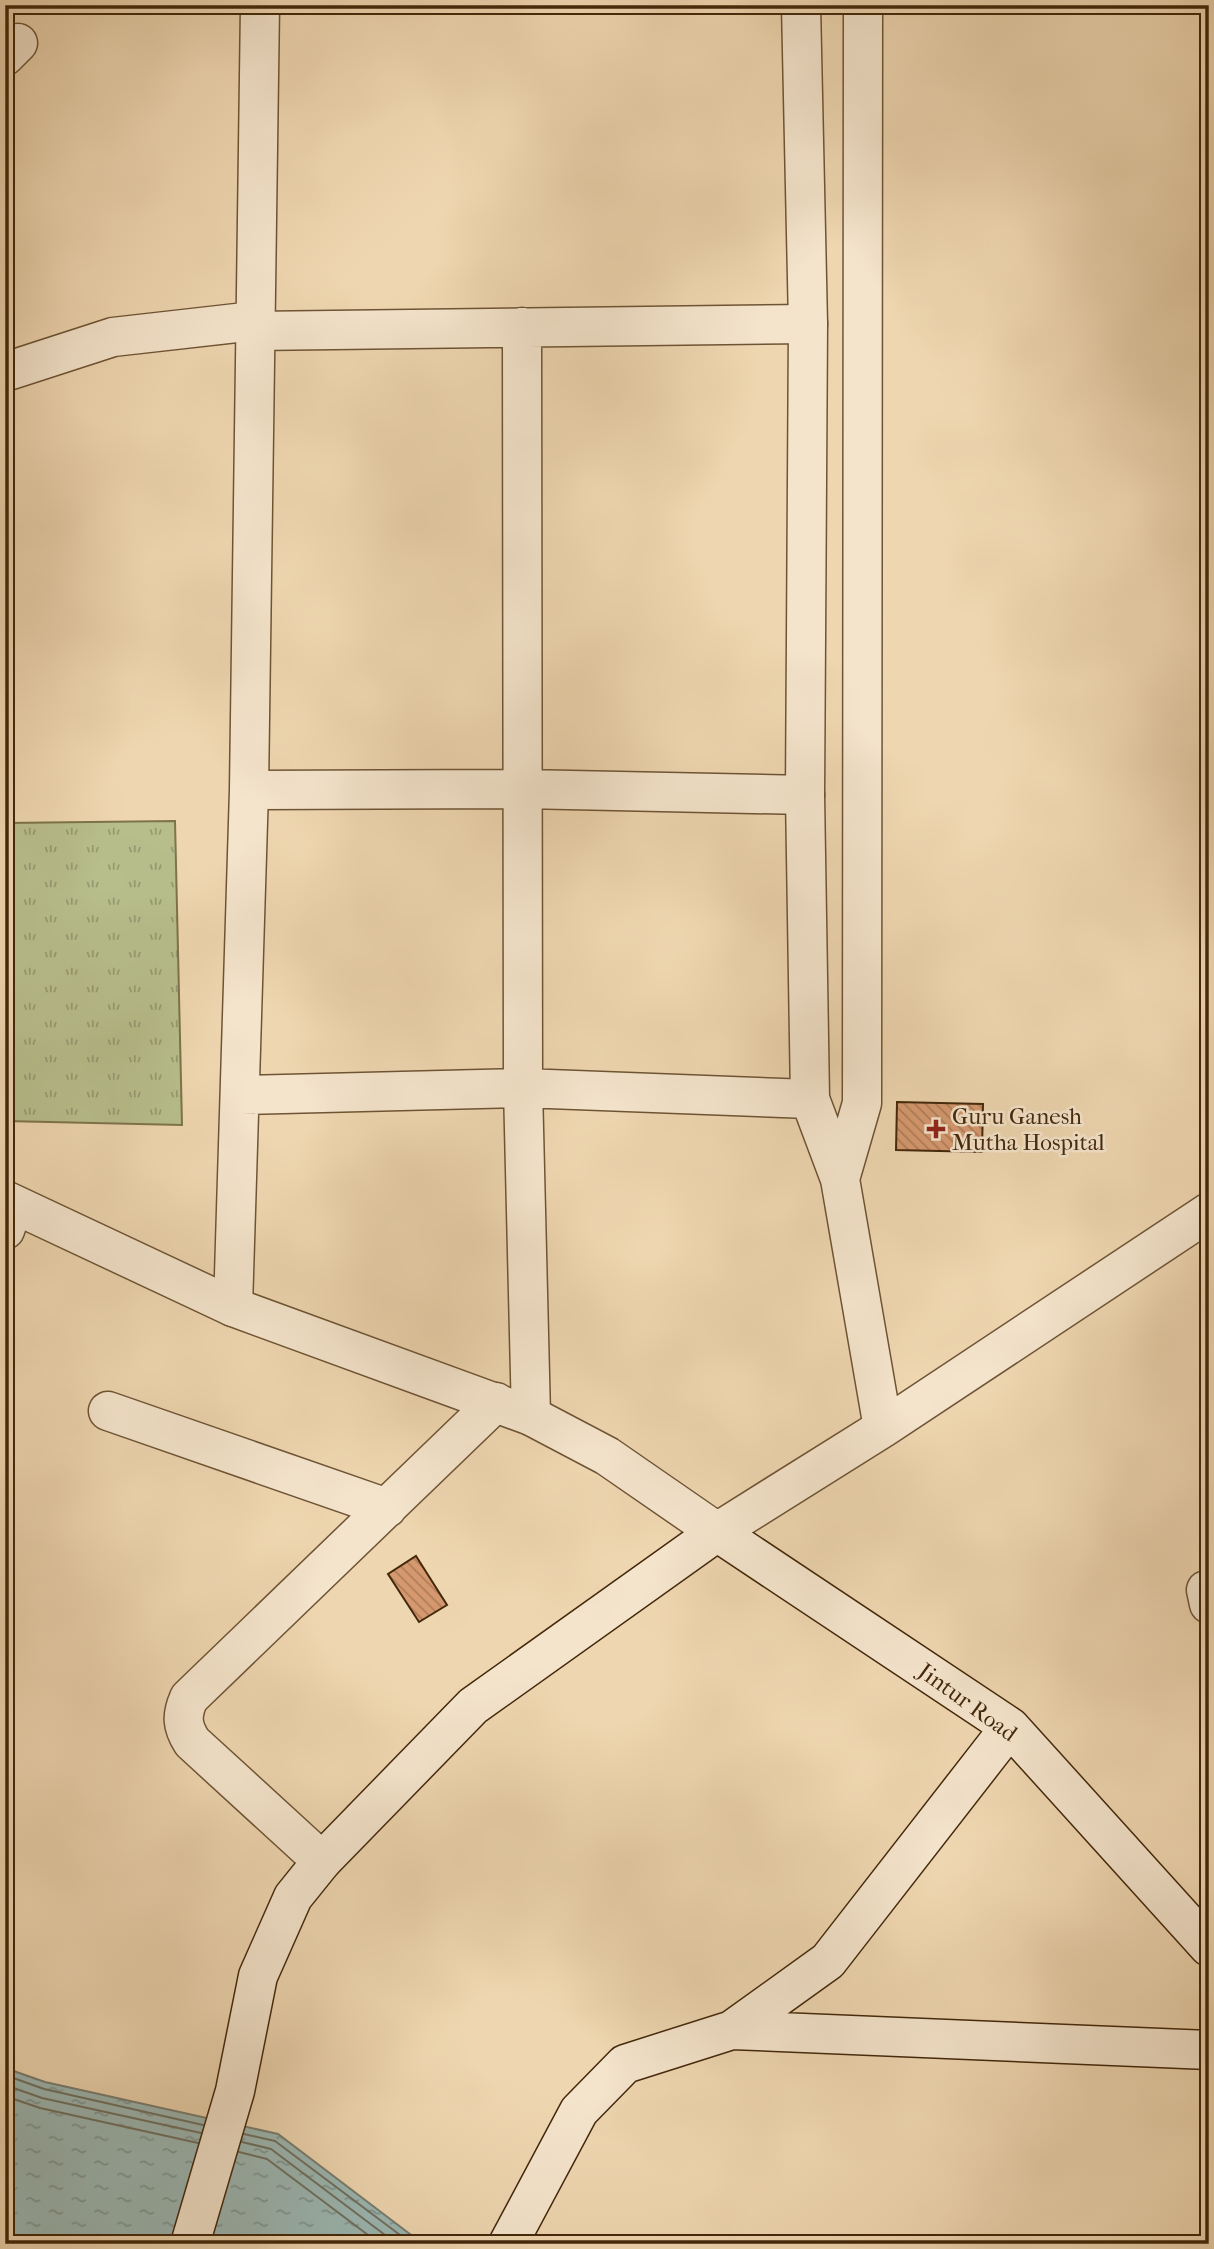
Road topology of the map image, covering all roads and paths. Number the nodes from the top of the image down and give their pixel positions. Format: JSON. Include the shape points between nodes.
{"nodes":[{"id":1,"x":260,"y":5,"type":"edge"},
{"id":2,"x":801,"y":5,"type":"edge"},
{"id":3,"x":863,"y":5,"type":"edge"},
{"id":4,"x":808,"y":324,"type":"junction"},
{"id":5,"x":254,"y":326,"type":"junction"},
{"id":6,"x":522,"y":327,"type":"junction"},
{"id":7,"x":5,"y":372,"type":"edge"},
{"id":8,"x":523,"y":789,"type":"junction"},
{"id":9,"x":249,"y":790,"type":"junction"},
{"id":10,"x":805,"y":795,"type":"junction"},
{"id":11,"x":523,"y":1088,"type":"junction"},
{"id":12,"x":241,"y":1096,"type":"junction"},
{"id":13,"x":810,"y":1099,"type":"junction"},
{"id":14,"x":840,"y":1179,"type":"junction"},
{"id":15,"x":8,"y":1212,"type":"edge"},
{"id":16,"x":1209,"y":1212,"type":"edge"},
{"id":17,"x":233,"y":1307,"type":"junction"},
{"id":18,"x":496,"y":1402,"type":"junction"},
{"id":19,"x":108,"y":1411,"type":"dead end"},
{"id":20,"x":531,"y":1416,"type":"junction"},
{"id":21,"x":883,"y":1428,"type":"junction"},
{"id":22,"x":387,"y":1508,"type":"junction"},
{"id":23,"x":717,"y":1532,"type":"junction"},
{"id":24,"x":1010,"y":1727,"type":"junction"},
{"id":25,"x":322,"y":1861,"type":"junction"},
{"id":26,"x":1209,"y":1947,"type":"edge"},
{"id":27,"x":732,"y":2030,"type":"junction"},
{"id":28,"x":1209,"y":2050,"type":"edge"},
{"id":29,"x":512,"y":2236,"type":"edge"},
{"id":30,"x":190,"y":2244,"type":"edge"}],
"edges":[{"from":1,"to":5,"type":"street"},
{"from":2,"to":4,"type":"street"},
{"from":3,"to":14,"type":"street","via":[[862,1102]]},
{"from":4,"to":6,"type":"street"},
{"from":4,"to":10,"type":"street"},
{"from":5,"to":6,"type":"street"},
{"from":5,"to":7,"type":"street","via":[[113,337]]},
{"from":5,"to":9,"type":"street"},
{"from":6,"to":8,"type":"street"},
{"from":8,"to":9,"type":"street"},
{"from":8,"to":10,"type":"street"},
{"from":8,"to":11,"type":"street"},
{"from":9,"to":12,"type":"street"},
{"from":10,"to":13,"type":"street"},
{"from":11,"to":12,"type":"street"},
{"from":11,"to":13,"type":"street"},
{"from":11,"to":20,"type":"street"},
{"from":12,"to":17,"type":"street"},
{"from":13,"to":14,"type":"street"},
{"from":14,"to":21,"type":"street"},
{"from":15,"to":17,"type":"street","name":"Jintur Road"},
{"from":16,"to":21,"type":"street"},
{"from":17,"to":18,"type":"street","name":"Jintur Road"},
{"from":18,"to":20,"type":"street","name":"Jintur Road"},
{"from":18,"to":22,"type":"street"},
{"from":19,"to":22,"type":"street"},
{"from":20,"to":23,"type":"street","name":"Jintur Road","via":[[607,1456]]},
{"from":21,"to":23,"type":"street"},
{"from":22,"to":25,"type":"street","via":[[189,1698],[183,1712],[183,1728],[192,1742]]},
{"from":23,"to":24,"type":"street","name":"Jintur Road"},
{"from":23,"to":25,"type":"street","via":[[473,1706]]},
{"from":24,"to":26,"type":"street","name":"Jintur Road"},
{"from":24,"to":27,"type":"street","via":[[828,1961]]},
{"from":25,"to":30,"type":"street","via":[[293,1897],[258,1976],[235,2091]]},
{"from":27,"to":28,"type":"street"},
{"from":27,"to":29,"type":"street","via":[[625,2064],[579,2111]]}]}
